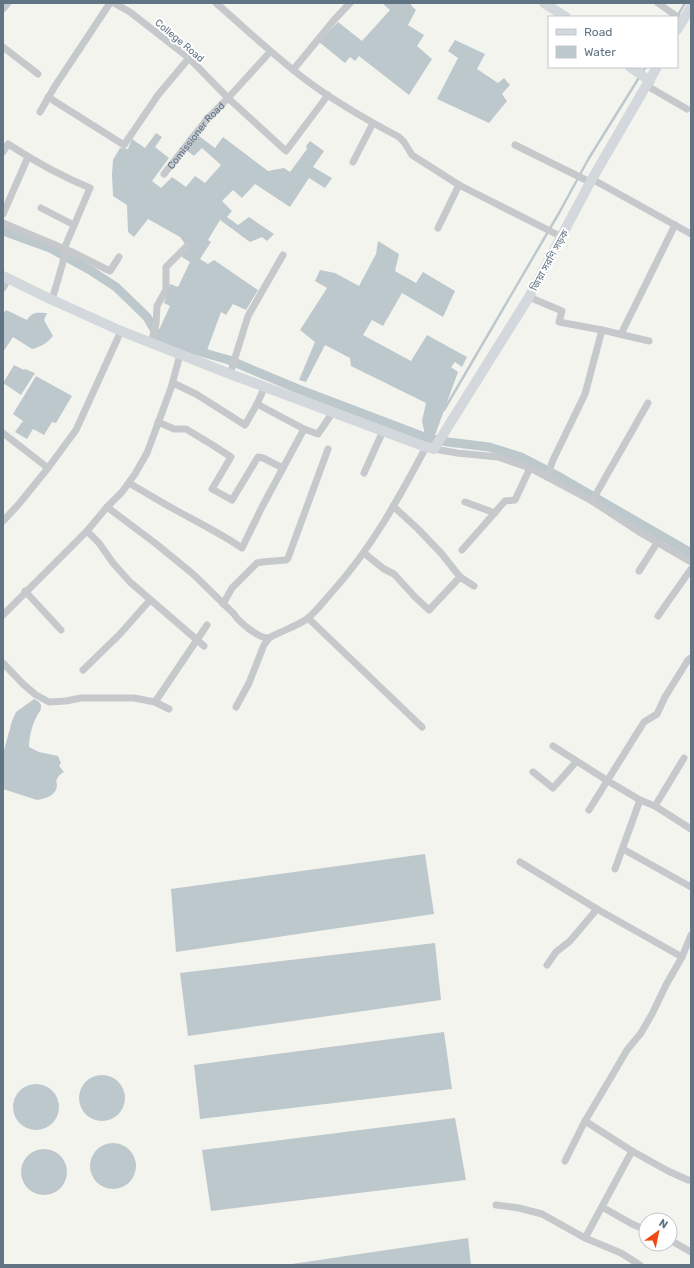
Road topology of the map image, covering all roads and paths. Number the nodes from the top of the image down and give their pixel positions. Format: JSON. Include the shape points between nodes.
{"nodes":[{"id":1,"x":8,"y":3,"type":"edge"},
{"id":2,"x":110,"y":3,"type":"edge"},
{"id":3,"x":114,"y":3,"type":"edge"},
{"id":4,"x":216,"y":3,"type":"edge"},
{"id":5,"x":350,"y":3,"type":"edge"},
{"id":6,"x":544,"y":3,"type":"edge"},
{"id":7,"x":658,"y":3,"type":"edge"},
{"id":8,"x":3,"y":9,"type":"edge"},
{"id":9,"x":688,"y":13,"type":"edge"},
{"id":10,"x":564,"y":16,"type":"edge"},
{"id":11,"x":678,"y":28,"type":"edge"},
{"id":12,"x":3,"y":47,"type":"edge"},
{"id":13,"x":270,"y":52,"type":"junction"},
{"id":14,"x":189,"y":58,"type":"junction"},
{"id":15,"x":631,"y":68,"type":"edge"},
{"id":16,"x":656,"y":68,"type":"edge"},
{"id":17,"x":293,"y":70,"type":"junction"},
{"id":18,"x":38,"y":74,"type":"dead end"},
{"id":19,"x":649,"y":82,"type":"junction"},
{"id":20,"x":328,"y":95,"type":"junction"},
{"id":21,"x":48,"y":97,"type":"junction"},
{"id":22,"x":228,"y":98,"type":"junction"},
{"id":23,"x":687,"y":109,"type":"dead end"},
{"id":24,"x":40,"y":112,"type":"dead end"},
{"id":25,"x":373,"y":123,"type":"junction"},
{"id":26,"x":515,"y":145,"type":"dead end"},
{"id":27,"x":3,"y":152,"type":"edge"},
{"id":28,"x":28,"y":157,"type":"junction"},
{"id":29,"x":353,"y":162,"type":"dead end"},
{"id":30,"x":164,"y":174,"type":"dead end"},
{"id":31,"x":591,"y":180,"type":"junction"},
{"id":32,"x":459,"y":185,"type":"junction"},
{"id":33,"x":41,"y":208,"type":"dead end"},
{"id":34,"x":3,"y":214,"type":"edge"},
{"id":35,"x":3,"y":224,"type":"edge"},
{"id":36,"x":74,"y":224,"type":"junction"},
{"id":37,"x":675,"y":225,"type":"junction"},
{"id":38,"x":438,"y":228,"type":"dead end"},
{"id":39,"x":691,"y":234,"type":"edge"},
{"id":40,"x":562,"y":237,"type":"junction"},
{"id":41,"x":187,"y":246,"type":"dead end"},
{"id":42,"x":64,"y":249,"type":"junction"},
{"id":43,"x":283,"y":255,"type":"dead end"},
{"id":44,"x":119,"y":257,"type":"dead end"},
{"id":45,"x":6,"y":277,"type":"edge"},
{"id":46,"x":3,"y":288,"type":"edge"},
{"id":47,"x":528,"y":297,"type":"junction"},
{"id":48,"x":52,"y":300,"type":"junction"},
{"id":49,"x":602,"y":330,"type":"junction"},
{"id":50,"x":121,"y":331,"type":"junction"},
{"id":51,"x":621,"y":334,"type":"junction"},
{"id":52,"x":152,"y":340,"type":"junction"},
{"id":53,"x":649,"y":341,"type":"dead end"},
{"id":54,"x":180,"y":355,"type":"junction"},
{"id":55,"x":231,"y":372,"type":"junction"},
{"id":56,"x":173,"y":383,"type":"junction"},
{"id":57,"x":265,"y":386,"type":"junction"},
{"id":58,"x":648,"y":403,"type":"dead end"},
{"id":59,"x":258,"y":404,"type":"junction"},
{"id":60,"x":333,"y":412,"type":"junction"},
{"id":61,"x":158,"y":422,"type":"junction"},
{"id":62,"x":304,"y":429,"type":"junction"},
{"id":63,"x":383,"y":431,"type":"junction"},
{"id":64,"x":3,"y":432,"type":"edge"},
{"id":65,"x":432,"y":447,"type":"junction"},
{"id":66,"x":328,"y":449,"type":"dead end"},
{"id":67,"x":48,"y":468,"type":"junction"},
{"id":68,"x":283,"y":468,"type":"junction"},
{"id":69,"x":530,"y":468,"type":"junction"},
{"id":70,"x":364,"y":473,"type":"dead end"},
{"id":71,"x":548,"y":476,"type":"junction"},
{"id":72,"x":129,"y":483,"type":"junction"},
{"id":73,"x":592,"y":501,"type":"junction"},
{"id":74,"x":465,"y":502,"type":"dead end"},
{"id":75,"x":393,"y":506,"type":"junction"},
{"id":76,"x":107,"y":507,"type":"junction"},
{"id":77,"x":495,"y":513,"type":"junction"},
{"id":78,"x":3,"y":521,"type":"edge"},
{"id":79,"x":88,"y":531,"type":"junction"},
{"id":80,"x":657,"y":543,"type":"junction"},
{"id":81,"x":462,"y":550,"type":"dead end"},
{"id":82,"x":364,"y":553,"type":"junction"},
{"id":83,"x":691,"y":562,"type":"edge"},
{"id":84,"x":691,"y":569,"type":"edge"},
{"id":85,"x":639,"y":571,"type":"dead end"},
{"id":86,"x":460,"y":577,"type":"junction"},
{"id":87,"x":474,"y":586,"type":"dead end"},
{"id":88,"x":26,"y":591,"type":"junction"},
{"id":89,"x":150,"y":600,"type":"junction"},
{"id":90,"x":223,"y":604,"type":"junction"},
{"id":91,"x":3,"y":615,"type":"edge"},
{"id":92,"x":658,"y":616,"type":"dead end"},
{"id":93,"x":308,"y":618,"type":"junction"},
{"id":94,"x":207,"y":625,"type":"dead end"},
{"id":95,"x":61,"y":630,"type":"dead end"},
{"id":96,"x":269,"y":638,"type":"junction"},
{"id":97,"x":197,"y":640,"type":"junction"},
{"id":98,"x":204,"y":646,"type":"dead end"},
{"id":99,"x":691,"y":658,"type":"edge"},
{"id":100,"x":3,"y":663,"type":"edge"},
{"id":101,"x":83,"y":670,"type":"dead end"},
{"id":102,"x":155,"y":702,"type":"junction"},
{"id":103,"x":236,"y":707,"type":"dead end"},
{"id":104,"x":169,"y":709,"type":"dead end"},
{"id":105,"x":422,"y":727,"type":"dead end"},
{"id":106,"x":553,"y":746,"type":"dead end"},
{"id":107,"x":684,"y":758,"type":"dead end"},
{"id":108,"x":576,"y":762,"type":"junction"},
{"id":109,"x":533,"y":772,"type":"dead end"},
{"id":110,"x":608,"y":781,"type":"junction"},
{"id":111,"x":640,"y":800,"type":"junction"},
{"id":112,"x":655,"y":806,"type":"junction"},
{"id":113,"x":589,"y":810,"type":"dead end"},
{"id":114,"x":691,"y":829,"type":"edge"},
{"id":115,"x":623,"y":849,"type":"junction"},
{"id":116,"x":520,"y":862,"type":"dead end"},
{"id":117,"x":615,"y":869,"type":"dead end"},
{"id":118,"x":691,"y":887,"type":"edge"},
{"id":119,"x":596,"y":909,"type":"junction"},
{"id":120,"x":691,"y":935,"type":"edge"},
{"id":121,"x":682,"y":957,"type":"junction"},
{"id":122,"x":547,"y":965,"type":"dead end"},
{"id":123,"x":585,"y":1121,"type":"junction"},
{"id":124,"x":632,"y":1151,"type":"junction"},
{"id":125,"x":565,"y":1161,"type":"dead end"},
{"id":126,"x":690,"y":1179,"type":"edge"},
{"id":127,"x":496,"y":1205,"type":"dead end"},
{"id":128,"x":602,"y":1207,"type":"junction"},
{"id":129,"x":638,"y":1226,"type":"edge"},
{"id":130,"x":585,"y":1238,"type":"junction"},
{"id":131,"x":678,"y":1245,"type":"edge"},
{"id":132,"x":691,"y":1252,"type":"edge"},
{"id":133,"x":640,"y":1265,"type":"edge"}],
"edges":[{"from":1,"to":8,"type":"street"},
{"from":2,"to":21,"type":"street"},
{"from":3,"to":14,"type":"street","name":"College Road","via":[[130,12]]},
{"from":4,"to":13,"type":"street"},
{"from":5,"to":17,"type":"street"},
{"from":6,"to":10,"type":"main road"},
{"from":7,"to":9,"type":"street"},
{"from":9,"to":11,"type":"main road"},
{"from":12,"to":18,"type":"street"},
{"from":13,"to":17,"type":"street"},
{"from":13,"to":22,"type":"street","name":"Comissioner Road"},
{"from":14,"to":21,"type":"street","via":[[158,95],[124,145]]},
{"from":14,"to":22,"type":"street","name":"College Road"},
{"from":15,"to":19,"type":"main road"},
{"from":16,"to":19,"type":"main road","name":"জিয়া সরণি সড়ক"},
{"from":17,"to":20,"type":"street"},
{"from":19,"to":23,"type":"street","via":[[649,88]]},
{"from":19,"to":31,"type":"main road","name":"জিয়া সরণি সড়ক"},
{"from":20,"to":22,"type":"street","name":"College Road","via":[[286,151]]},
{"from":20,"to":25,"type":"street"},
{"from":21,"to":24,"type":"street"},
{"from":22,"to":30,"type":"street","name":"Comissioner Road","via":[[208,118]]},
{"from":25,"to":29,"type":"street"},
{"from":25,"to":32,"type":"street","via":[[399,137],[412,155]]},
{"from":26,"to":31,"type":"street"},
{"from":27,"to":28,"type":"street","via":[[8,144]]},
{"from":28,"to":34,"type":"street"},
{"from":28,"to":36,"type":"street","via":[[90,188]]},
{"from":31,"to":37,"type":"street"},
{"from":31,"to":40,"type":"main road","name":"জিয়া সরণি সড়ক"},
{"from":32,"to":38,"type":"street"},
{"from":32,"to":40,"type":"street"},
{"from":33,"to":36,"type":"street"},
{"from":35,"to":42,"type":"street"},
{"from":36,"to":42,"type":"street"},
{"from":37,"to":39,"type":"street"},
{"from":37,"to":51,"type":"street"},
{"from":40,"to":47,"type":"main road","name":"জিয়া সরণি সড়ক"},
{"from":41,"to":52,"type":"street","via":[[166,267],[166,290],[157,306]]},
{"from":42,"to":44,"type":"street","via":[[110,271]]},
{"from":42,"to":48,"type":"street","via":[[63,262]]},
{"from":43,"to":55,"type":"street","via":[[248,316]]},
{"from":45,"to":46,"type":"street"},
{"from":45,"to":48,"type":"main road"},
{"from":47,"to":49,"type":"street","via":[[562,311],[559,322]]},
{"from":47,"to":65,"type":"main road","name":"জিয়া সরণি সড়ক","via":[[451,422]]},
{"from":48,"to":50,"type":"main road"},
{"from":49,"to":51,"type":"street"},
{"from":49,"to":71,"type":"street","via":[[585,394],[553,460]]},
{"from":50,"to":52,"type":"main road"},
{"from":50,"to":67,"type":"street","via":[[76,430]]},
{"from":51,"to":53,"type":"street"},
{"from":52,"to":54,"type":"main road"},
{"from":54,"to":55,"type":"main road"},
{"from":54,"to":56,"type":"street"},
{"from":55,"to":57,"type":"main road"},
{"from":56,"to":59,"type":"street","via":[[196,394],[245,425]]},
{"from":56,"to":61,"type":"street"},
{"from":57,"to":59,"type":"street"},
{"from":57,"to":60,"type":"main road"},
{"from":58,"to":73,"type":"street"},
{"from":59,"to":62,"type":"street"},
{"from":60,"to":62,"type":"street","via":[[318,434]]},
{"from":60,"to":63,"type":"main road"},
{"from":61,"to":68,"type":"street","via":[[174,429],[186,429],[231,457],[212,489],[232,500],[258,457]]},
{"from":61,"to":72,"type":"street","via":[[147,453]]},
{"from":62,"to":68,"type":"street"},
{"from":63,"to":65,"type":"main road"},
{"from":63,"to":70,"type":"street"},
{"from":64,"to":67,"type":"street"},
{"from":65,"to":69,"type":"street","via":[[457,453],[498,457]]},
{"from":65,"to":75,"type":"street"},
{"from":66,"to":90,"type":"street","via":[[288,558],[282,561],[257,563],[232,588]]},
{"from":67,"to":78,"type":"street"},
{"from":68,"to":72,"type":"street","via":[[242,548]]},
{"from":69,"to":71,"type":"street"},
{"from":69,"to":77,"type":"street","via":[[515,500],[505,501]]},
{"from":71,"to":73,"type":"street"},
{"from":72,"to":76,"type":"street"},
{"from":73,"to":80,"type":"street"},
{"from":74,"to":77,"type":"street"},
{"from":75,"to":82,"type":"street"},
{"from":75,"to":86,"type":"street","via":[[441,553]]},
{"from":76,"to":79,"type":"street"},
{"from":76,"to":90,"type":"street","via":[[193,574]]},
{"from":77,"to":81,"type":"street"},
{"from":79,"to":88,"type":"street"},
{"from":79,"to":89,"type":"street","via":[[130,582]]},
{"from":80,"to":83,"type":"street"},
{"from":80,"to":85,"type":"street"},
{"from":82,"to":86,"type":"street","via":[[394,574],[429,610]]},
{"from":82,"to":93,"type":"street"},
{"from":84,"to":92,"type":"street"},
{"from":86,"to":87,"type":"street"},
{"from":88,"to":91,"type":"street"},
{"from":88,"to":95,"type":"street"},
{"from":89,"to":97,"type":"street"},
{"from":89,"to":101,"type":"street"},
{"from":90,"to":96,"type":"street","via":[[252,631]]},
{"from":93,"to":96,"type":"street"},
{"from":93,"to":105,"type":"street"},
{"from":94,"to":97,"type":"street"},
{"from":96,"to":103,"type":"street"},
{"from":97,"to":98,"type":"street"},
{"from":97,"to":102,"type":"street"},
{"from":99,"to":110,"type":"street","via":[[657,714],[644,722]]},
{"from":100,"to":102,"type":"street","via":[[23,684],[49,702],[81,698],[139,699]]},
{"from":102,"to":104,"type":"street"},
{"from":106,"to":108,"type":"street"},
{"from":107,"to":112,"type":"street"},
{"from":108,"to":109,"type":"street","via":[[552,788]]},
{"from":108,"to":110,"type":"street"},
{"from":110,"to":111,"type":"street"},
{"from":110,"to":113,"type":"street"},
{"from":111,"to":112,"type":"street"},
{"from":111,"to":115,"type":"street"},
{"from":112,"to":114,"type":"street"},
{"from":115,"to":117,"type":"street"},
{"from":115,"to":118,"type":"street"},
{"from":116,"to":119,"type":"street"},
{"from":119,"to":121,"type":"street"},
{"from":119,"to":122,"type":"street"},
{"from":120,"to":121,"type":"street"},
{"from":121,"to":123,"type":"street","via":[[652,1014],[627,1050]]},
{"from":123,"to":124,"type":"street"},
{"from":123,"to":125,"type":"street"},
{"from":124,"to":126,"type":"street","via":[[668,1171]]},
{"from":124,"to":128,"type":"street"},
{"from":127,"to":130,"type":"street","via":[[542,1214]]},
{"from":128,"to":129,"type":"street"},
{"from":128,"to":130,"type":"street"},
{"from":130,"to":133,"type":"street","via":[[621,1253]]},
{"from":131,"to":132,"type":"street"}]}
